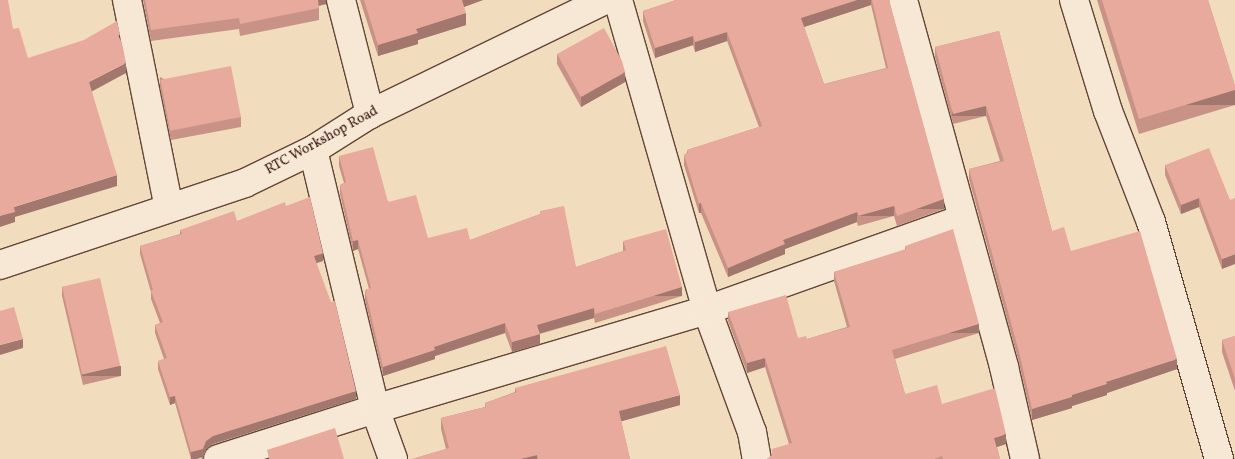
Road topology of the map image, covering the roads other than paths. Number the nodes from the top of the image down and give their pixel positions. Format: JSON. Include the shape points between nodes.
{"nodes":[{"id":1,"x":128,"y":0,"type":"edge"},
{"id":2,"x":341,"y":0,"type":"edge"},
{"id":3,"x":605,"y":0,"type":"edge"},
{"id":4,"x":618,"y":0,"type":"edge"},
{"id":5,"x":903,"y":0,"type":"edge"},
{"id":6,"x":1074,"y":0,"type":"edge"},
{"id":7,"x":370,"y":114,"type":"junction"},
{"id":8,"x":313,"y":150,"type":"junction"},
{"id":9,"x":169,"y":208,"type":"junction"},
{"id":10,"x":962,"y":219,"type":"junction"},
{"id":11,"x":0,"y":264,"type":"edge"},
{"id":12,"x":707,"y":310,"type":"junction"},
{"id":13,"x":375,"y":409,"type":"junction"},
{"id":14,"x":218,"y":459,"type":"edge"},
{"id":15,"x":393,"y":459,"type":"edge"},
{"id":16,"x":758,"y":459,"type":"edge"},
{"id":17,"x":1025,"y":459,"type":"edge"},
{"id":18,"x":1219,"y":459,"type":"edge"}],
"edges":[{"from":1,"to":9,"type":"street"},
{"from":2,"to":7,"type":"street"},
{"from":3,"to":7,"type":"street","name":"RTC Workshop Road"},
{"from":4,"to":12,"type":"street"},
{"from":5,"to":10,"type":"street"},
{"from":6,"to":18,"type":"street","via":[[1108,111],[1151,222]]},
{"from":7,"to":8,"type":"street","name":"RTC Workshop Road"},
{"from":8,"to":9,"type":"street","name":"RTC Workshop Road","via":[[245,183]]},
{"from":8,"to":13,"type":"street"},
{"from":9,"to":11,"type":"street","name":"RTC Workshop Road"},
{"from":10,"to":12,"type":"street"},
{"from":10,"to":17,"type":"street","via":[[1004,367]]},
{"from":12,"to":13,"type":"street"},
{"from":12,"to":16,"type":"street","via":[[752,432]]},
{"from":13,"to":14,"type":"street"},
{"from":13,"to":15,"type":"street"}]}
